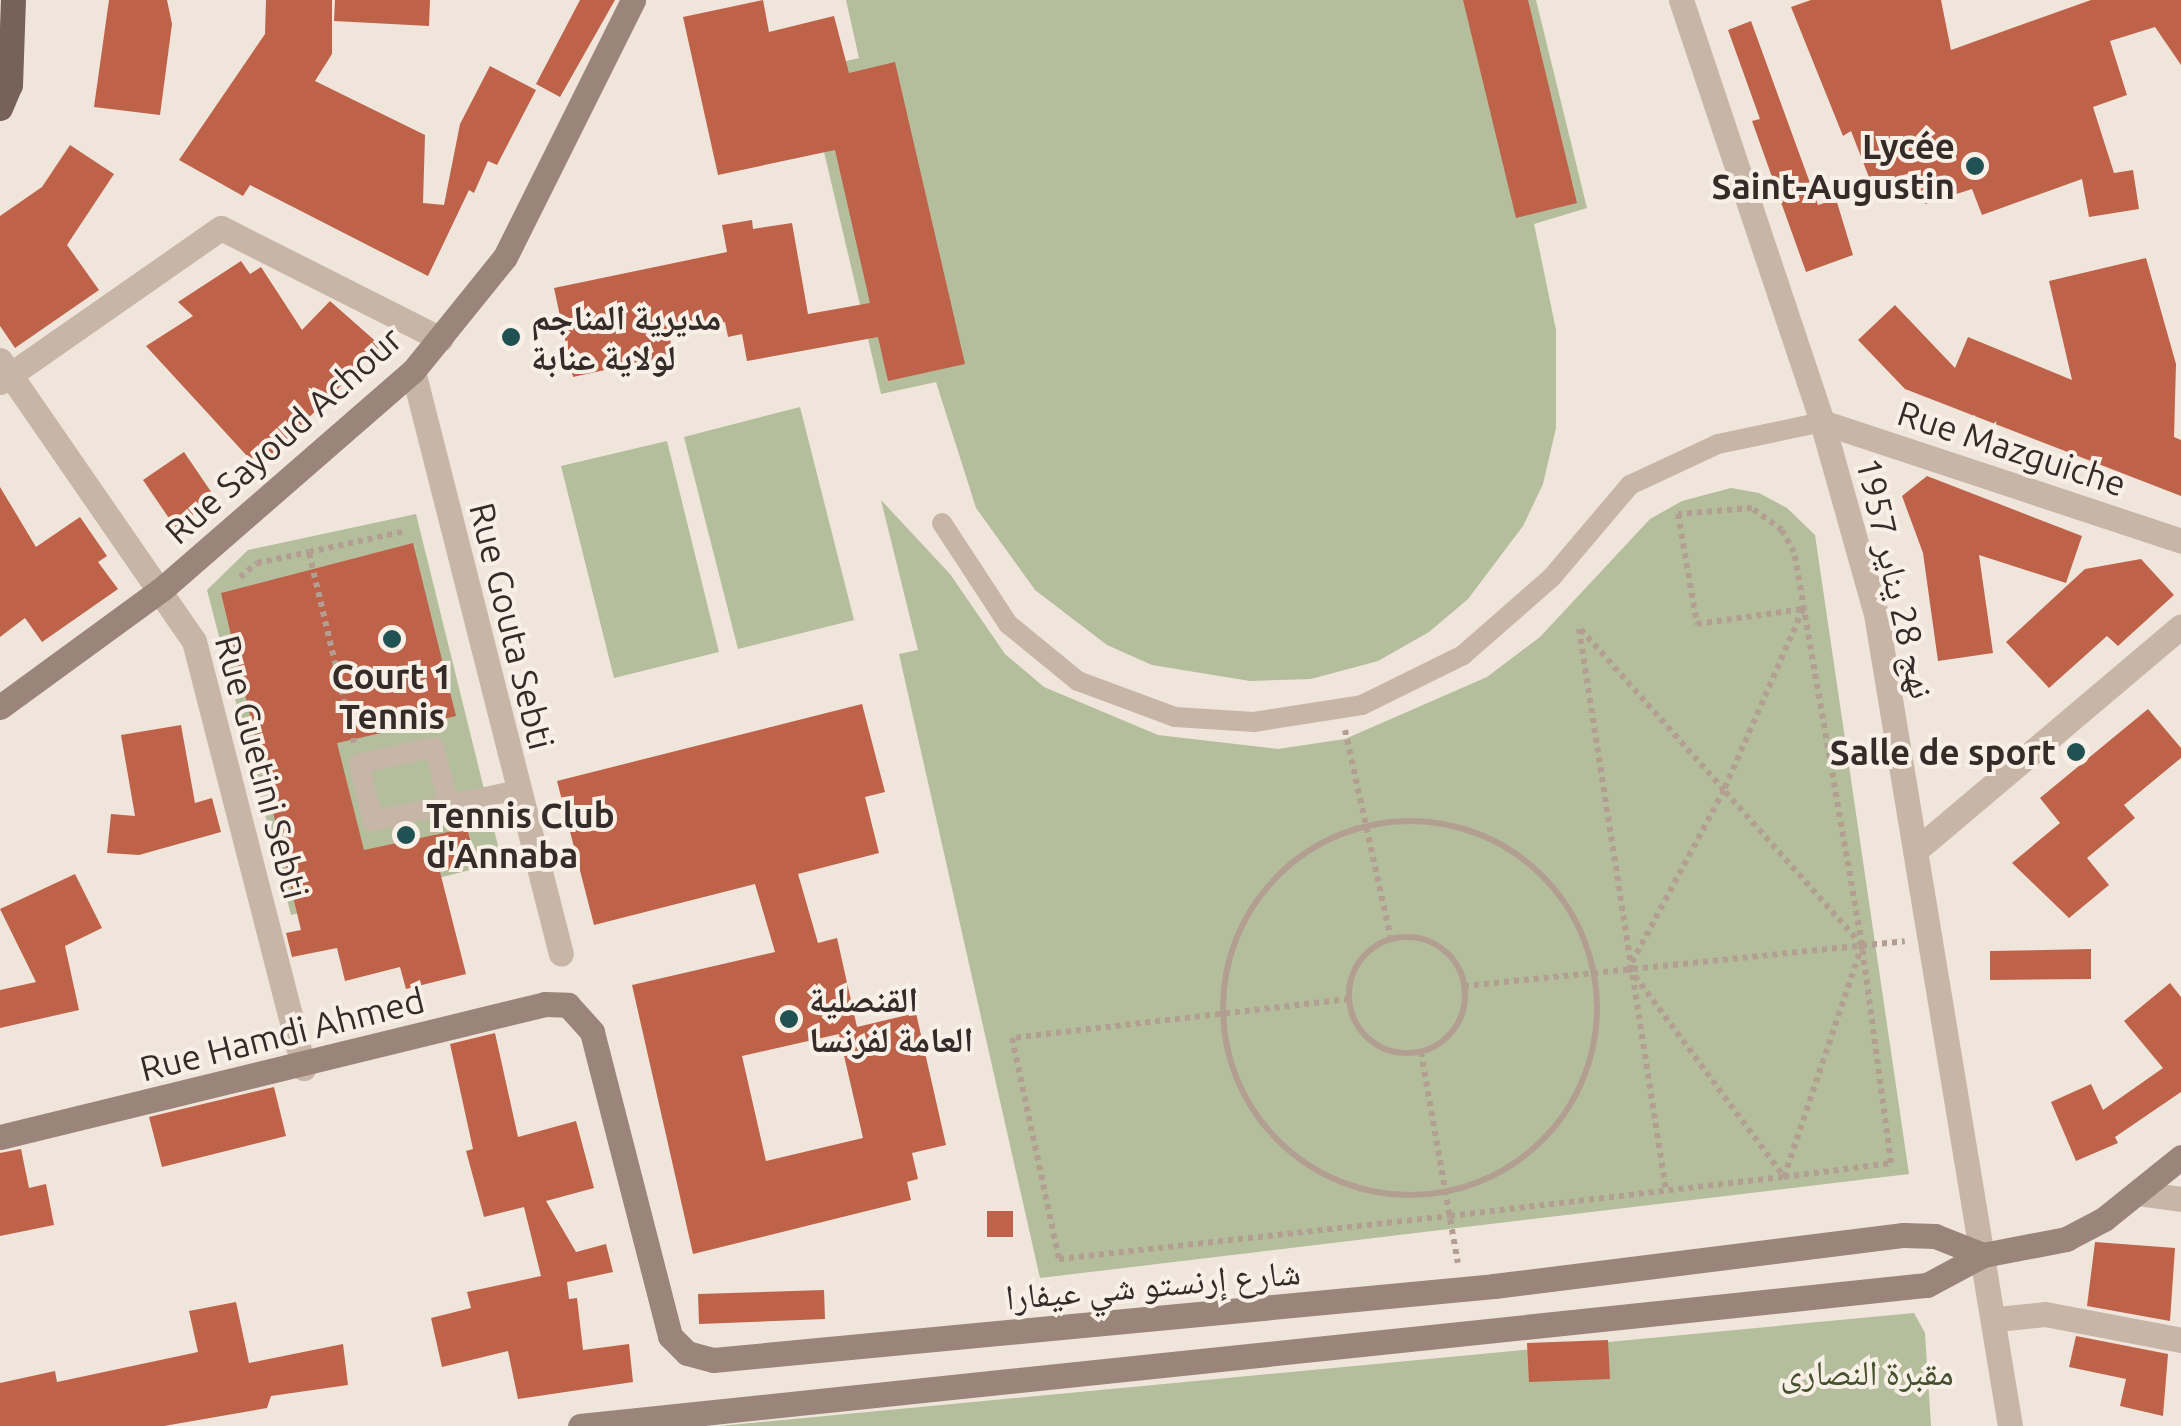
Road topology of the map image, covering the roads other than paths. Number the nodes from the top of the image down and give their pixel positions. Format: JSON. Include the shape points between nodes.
{"nodes":[{"id":1,"x":13,"y":0,"type":"edge"},
{"id":2,"x":633,"y":0,"type":"edge"},
{"id":3,"x":1680,"y":0,"type":"edge"},
{"id":4,"x":0,"y":108,"type":"edge"},
{"id":5,"x":441,"y":339,"type":"junction"},
{"id":6,"x":3,"y":372,"type":"edge"},
{"id":7,"x":413,"y":372,"type":"junction"},
{"id":8,"x":1822,"y":422,"type":"junction"},
{"id":9,"x":942,"y":524,"type":"dead end"},
{"id":10,"x":2181,"y":541,"type":"edge"},
{"id":11,"x":162,"y":589,"type":"junction"},
{"id":12,"x":2181,"y":626,"type":"edge"},
{"id":13,"x":0,"y":707,"type":"edge"},
{"id":14,"x":518,"y":790,"type":"junction"},
{"id":15,"x":449,"y":805,"type":"junction"},
{"id":16,"x":1916,"y":851,"type":"junction"},
{"id":17,"x":560,"y":954,"type":"dead end"},
{"id":18,"x":579,"y":1011,"type":"joint"},
{"id":19,"x":304,"y":1068,"type":"junction"},
{"id":20,"x":0,"y":1137,"type":"edge"},
{"id":21,"x":2181,"y":1157,"type":"edge"},
{"id":22,"x":2138,"y":1193,"type":"junction"},
{"id":23,"x":2181,"y":1199,"type":"edge"},
{"id":24,"x":1983,"y":1255,"type":"junction"},
{"id":25,"x":1494,"y":1286,"type":"junction"},
{"id":26,"x":1997,"y":1319,"type":"junction"},
{"id":27,"x":1500,"y":1330,"type":"junction"},
{"id":28,"x":2181,"y":1340,"type":"edge"},
{"id":29,"x":580,"y":1426,"type":"edge"},
{"id":30,"x":2010,"y":1426,"type":"edge"}],
"edges":[{"from":1,"to":4,"type":"main road","via":[[10,85]]},
{"from":2,"to":5,"type":"main road","name":"Rue Sayoud Achour","via":[[505,257]]},
{"from":3,"to":8,"type":"street","name":"نهج 28 يناير 1957"},
{"from":5,"to":6,"type":"street","via":[[221,228]]},
{"from":5,"to":7,"type":"main road","name":"Rue Sayoud Achour"},
{"from":6,"to":11,"type":"street","name":"Rue Guetini Sebti"},
{"from":7,"to":11,"type":"main road","name":"Rue Sayoud Achour"},
{"from":7,"to":14,"type":"street","name":"Rue Gouta Sebti"},
{"from":8,"to":9,"type":"lane","via":[[1718,444],[1630,484],[1552,577],[1463,655],[1362,705],[1254,722],[1175,717],[1078,682],[1008,624]]},
{"from":8,"to":10,"type":"street","name":"Rue Mazguiche"},
{"from":8,"to":16,"type":"street","name":"نهج 28 يناير 1957","via":[[1876,614]]},
{"from":11,"to":13,"type":"main road","name":"Rue Sayoud Achour"},
{"from":11,"to":19,"type":"street","name":"Rue Guetini Sebti","via":[[202,663]]},
{"from":12,"to":16,"type":"street"},
{"from":14,"to":15,"type":"lane"},
{"from":14,"to":17,"type":"street","name":"Rue Gouta Sebti"},
{"from":15,"to":15,"type":"lane","via":[[373,822],[359,764],[434,747]]},
{"from":16,"to":24,"type":"street","name":"نهج 28 يناير 1957"},
{"from":18,"to":19,"type":"main road","name":"Rue Hamdi Ahmed","via":[[545,1004]]},
{"from":18,"to":25,"type":"main road","name":"شارع إرنستو شي عيفارا","via":[[592,1032],[670,1336],[698,1357],[746,1358]]},
{"from":19,"to":20,"type":"main road","name":"Rue Hamdi Ahmed"},
{"from":21,"to":22,"type":"main road"},
{"from":22,"to":23,"type":"street"},
{"from":22,"to":24,"type":"main road","via":[[2066,1238]]},
{"from":24,"to":25,"type":"main road","name":"شارع إرنستو شي عيفارا","via":[[1935,1236],[1904,1235]]},
{"from":24,"to":26,"type":"street","name":"نهج 28 يناير 1957"},
{"from":24,"to":27,"type":"main road","via":[[1927,1285]]},
{"from":25,"to":27,"type":"main road"},
{"from":26,"to":28,"type":"street","via":[[2045,1314]]},
{"from":26,"to":30,"type":"street","name":"نهج 28 يناير 1957"},
{"from":27,"to":29,"type":"main road"}]}
